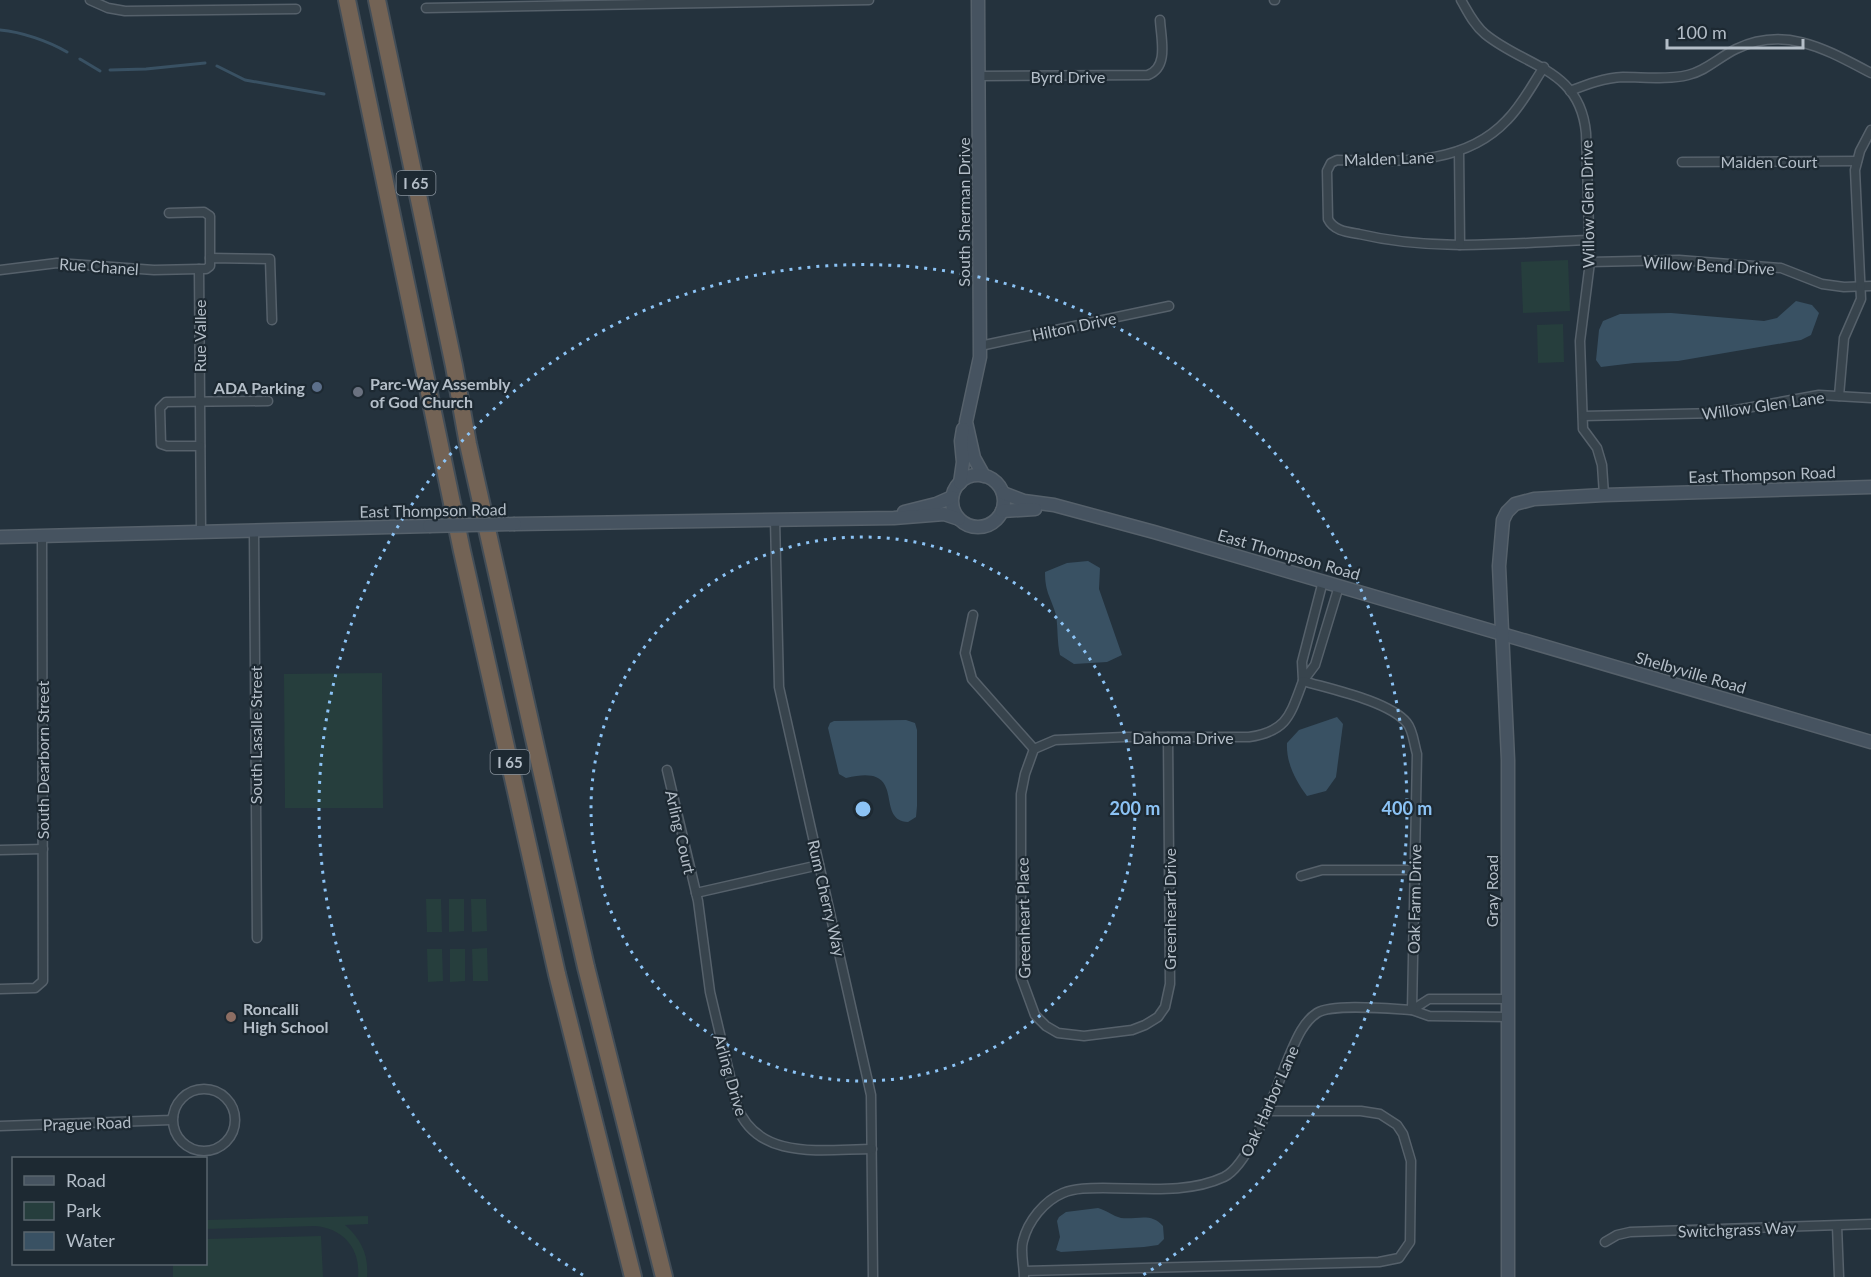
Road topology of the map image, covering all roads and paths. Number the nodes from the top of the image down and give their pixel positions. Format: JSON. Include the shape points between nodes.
{"nodes":[{"id":1,"x":90,"y":0,"type":"edge"},
{"id":2,"x":347,"y":0,"type":"edge"},
{"id":3,"x":377,"y":0,"type":"edge"},
{"id":4,"x":869,"y":0,"type":"edge"},
{"id":5,"x":978,"y":0,"type":"edge"},
{"id":6,"x":1461,"y":0,"type":"edge"},
{"id":7,"x":426,"y":8,"type":"dead end"},
{"id":8,"x":296,"y":9,"type":"dead end"},
{"id":9,"x":1160,"y":20,"type":"dead end"},
{"id":10,"x":1544,"y":67,"type":"junction"},
{"id":11,"x":1871,"y":73,"type":"edge"},
{"id":12,"x":978,"y":76,"type":"junction"},
{"id":13,"x":1570,"y":90,"type":"junction"},
{"id":14,"x":1871,"y":130,"type":"edge"},
{"id":15,"x":1459,"y":151,"type":"junction"},
{"id":16,"x":1857,"y":161,"type":"junction"},
{"id":17,"x":1682,"y":162,"type":"dead end"},
{"id":18,"x":169,"y":213,"type":"dead end"},
{"id":19,"x":1589,"y":240,"type":"junction"},
{"id":20,"x":1461,"y":245,"type":"junction"},
{"id":21,"x":210,"y":258,"type":"junction"},
{"id":22,"x":1590,"y":262,"type":"junction"},
{"id":23,"x":199,"y":269,"type":"junction"},
{"id":24,"x":0,"y":270,"type":"edge"},
{"id":25,"x":1861,"y":286,"type":"junction"},
{"id":26,"x":1871,"y":286,"type":"edge"},
{"id":27,"x":1169,"y":306,"type":"dead end"},
{"id":28,"x":272,"y":320,"type":"dead end"},
{"id":29,"x":980,"y":346,"type":"junction"},
{"id":30,"x":1839,"y":396,"type":"junction"},
{"id":31,"x":1871,"y":398,"type":"edge"},
{"id":32,"x":268,"y":401,"type":"dead end"},
{"id":33,"x":200,"y":402,"type":"junction"},
{"id":34,"x":1583,"y":416,"type":"junction"},
{"id":35,"x":966,"y":422,"type":"junction"},
{"id":36,"x":200,"y":446,"type":"junction"},
{"id":37,"x":984,"y":476,"type":"junction"},
{"id":38,"x":960,"y":483,"type":"junction"},
{"id":39,"x":1871,"y":487,"type":"edge"},
{"id":40,"x":1003,"y":493,"type":"junction"},
{"id":41,"x":1604,"y":495,"type":"junction"},
{"id":42,"x":952,"y":497,"type":"junction"},
{"id":43,"x":1511,"y":507,"type":"joint"},
{"id":44,"x":1066,"y":509,"type":"junction"},
{"id":45,"x":1002,"y":511,"type":"junction"},
{"id":46,"x":867,"y":517,"type":"junction"},
{"id":47,"x":960,"y":519,"type":"junction"},
{"id":48,"x":775,"y":520,"type":"junction"},
{"id":49,"x":255,"y":531,"type":"junction"},
{"id":50,"x":201,"y":532,"type":"junction"},
{"id":51,"x":42,"y":536,"type":"junction"},
{"id":52,"x":0,"y":537,"type":"edge"},
{"id":53,"x":1323,"y":581,"type":"junction"},
{"id":54,"x":1339,"y":586,"type":"junction"},
{"id":55,"x":973,"y":615,"type":"dead end"},
{"id":56,"x":1501,"y":633,"type":"junction"},
{"id":57,"x":1303,"y":681,"type":"junction"},
{"id":58,"x":1168,"y":737,"type":"junction"},
{"id":59,"x":1871,"y":742,"type":"edge"},
{"id":60,"x":1034,"y":749,"type":"junction"},
{"id":61,"x":667,"y":770,"type":"dead end"},
{"id":62,"x":43,"y":849,"type":"junction"},
{"id":63,"x":0,"y":850,"type":"edge"},
{"id":64,"x":819,"y":865,"type":"junction"},
{"id":65,"x":1415,"y":870,"type":"junction"},
{"id":66,"x":1301,"y":876,"type":"dead end"},
{"id":67,"x":696,"y":893,"type":"junction"},
{"id":68,"x":257,"y":938,"type":"dead end"},
{"id":69,"x":0,"y":989,"type":"edge"},
{"id":70,"x":1508,"y":999,"type":"junction"},
{"id":71,"x":1412,"y":1010,"type":"junction"},
{"id":72,"x":1508,"y":1017,"type":"junction"},
{"id":73,"x":1100,"y":1033,"type":"joint"},
{"id":74,"x":1266,"y":1111,"type":"junction"},
{"id":75,"x":173,"y":1116,"type":"junction"},
{"id":76,"x":0,"y":1126,"type":"edge"},
{"id":77,"x":872,"y":1149,"type":"junction"},
{"id":78,"x":1871,"y":1224,"type":"edge"},
{"id":79,"x":1837,"y":1226,"type":"junction"},
{"id":80,"x":1605,"y":1242,"type":"dead end"},
{"id":81,"x":1024,"y":1274,"type":"edge"},
{"id":82,"x":633,"y":1277,"type":"edge"},
{"id":83,"x":664,"y":1277,"type":"edge"},
{"id":84,"x":873,"y":1277,"type":"edge"},
{"id":85,"x":1508,"y":1277,"type":"edge"},
{"id":86,"x":1839,"y":1277,"type":"edge"}],
"edges":[{"from":1,"to":8,"type":"street","via":[[125,11]]},
{"from":2,"to":82,"type":"highway","number":"I 65","via":[[472,596],[557,974]]},
{"from":3,"to":83,"type":"highway","number":"I 65","via":[[468,444],[537,752]]},
{"from":4,"to":7,"type":"street"},
{"from":5,"to":12,"type":"main road","name":"South Sherman Drive"},
{"from":6,"to":10,"type":"street","name":"Willow Glen Drive","via":[[1484,33]]},
{"from":9,"to":12,"type":"street","name":"Byrd Drive","via":[[1162,59],[1157,71],[1148,75]]},
{"from":10,"to":13,"type":"street","name":"Willow Glen Drive"},
{"from":10,"to":15,"type":"street","name":"Malden Lane","via":[[1506,121],[1481,141]]},
{"from":11,"to":13,"type":"street","via":[[1826,49],[1772,39],[1739,47],[1706,69],[1688,75],[1613,78]]},
{"from":12,"to":29,"type":"main road","name":"South Sherman Drive"},
{"from":13,"to":19,"type":"street","name":"Willow Glen Drive","via":[[1582,112],[1585,129]]},
{"from":14,"to":16,"type":"street"},
{"from":15,"to":20,"type":"street"},
{"from":15,"to":20,"type":"street","name":"Malden Lane","via":[[1412,160],[1337,160],[1327,174],[1328,215],[1339,230],[1393,242]]},
{"from":16,"to":17,"type":"street","name":"Malden Court"},
{"from":16,"to":25,"type":"street"},
{"from":18,"to":21,"type":"street","via":[[204,212],[210,216]]},
{"from":19,"to":20,"type":"street"},
{"from":19,"to":22,"type":"street","name":"Willow Glen Drive"},
{"from":21,"to":23,"type":"street","via":[[210,266]]},
{"from":21,"to":28,"type":"street","via":[[270,259]]},
{"from":22,"to":25,"type":"street","name":"Willow Bend Drive","via":[[1679,260],[1781,268],[1822,284]]},
{"from":22,"to":34,"type":"street","name":"Willow Glen Drive","via":[[1580,341]]},
{"from":23,"to":24,"type":"street","name":"Rue Chanel","via":[[57,263]]},
{"from":23,"to":33,"type":"street","name":"Rue Vallee"},
{"from":25,"to":26,"type":"street","name":"Willow Bend Drive"},
{"from":25,"to":30,"type":"street","via":[[1860,304],[1844,338]]},
{"from":27,"to":29,"type":"street","name":"Hilton Drive"},
{"from":29,"to":35,"type":"main road","name":"South Sherman Drive"},
{"from":30,"to":31,"type":"street","name":"Willow Glen Lane"},
{"from":30,"to":34,"type":"street","name":"Willow Glen Lane","via":[[1811,396],[1719,413]]},
{"from":32,"to":33,"type":"street"},
{"from":33,"to":36,"type":"street","name":"Rue Vallee"},
{"from":33,"to":36,"type":"street","via":[[162,404],[160,440],[167,446]]},
{"from":34,"to":41,"type":"street","name":"Willow Glen Drive","via":[[1583,429],[1602,465]]},
{"from":35,"to":37,"type":"main road","name":"South Sherman Drive","via":[[974,458]]},
{"from":35,"to":38,"type":"main road","name":"South Sherman Drive"},
{"from":36,"to":50,"type":"street","name":"Rue Vallee"},
{"from":37,"to":38,"type":"main road"},
{"from":37,"to":40,"type":"main road","via":[[999,485]]},
{"from":38,"to":42,"type":"main road"},
{"from":39,"to":41,"type":"main road","name":"East Thompson Road"},
{"from":40,"to":44,"type":"main road","name":"East Thompson Road"},
{"from":40,"to":45,"type":"main road"},
{"from":41,"to":43,"type":"main road","name":"East Thompson Road","via":[[1534,499]]},
{"from":42,"to":46,"type":"main road","name":"East Thompson Road","via":[[894,515]]},
{"from":42,"to":47,"type":"main road"},
{"from":43,"to":56,"type":"main road","name":"Gray Road","via":[[1503,520],[1499,566]]},
{"from":44,"to":45,"type":"main road","name":"East Thompson Road"},
{"from":44,"to":53,"type":"main road","name":"East Thompson Road"},
{"from":45,"to":47,"type":"main road","via":[[998,518],[983,526],[966,524]]},
{"from":46,"to":47,"type":"main road","name":"East Thompson Road","via":[[944,514]]},
{"from":46,"to":48,"type":"main road","name":"East Thompson Road"},
{"from":48,"to":49,"type":"main road","name":"East Thompson Road","bridge":true},
{"from":48,"to":64,"type":"street","name":"Rum Cherry Way","via":[[779,687]]},
{"from":49,"to":50,"type":"main road","name":"East Thompson Road"},
{"from":49,"to":68,"type":"street","name":"South Lasalle Street"},
{"from":50,"to":51,"type":"main road","name":"East Thompson Road"},
{"from":51,"to":52,"type":"main road","name":"East Thompson Road"},
{"from":51,"to":62,"type":"street","name":"South Dearborn Street"},
{"from":53,"to":54,"type":"main road","name":"East Thompson Road"},
{"from":53,"to":57,"type":"street","name":"Dahoma Drive","via":[[1302,662]]},
{"from":54,"to":56,"type":"main road","name":"East Thompson Road"},
{"from":54,"to":57,"type":"street","name":"Dahoma Drive","via":[[1315,665]]},
{"from":55,"to":60,"type":"street","via":[[964,653],[972,679]]},
{"from":56,"to":59,"type":"main road","name":"Shelbyville Road"},
{"from":56,"to":70,"type":"main road","name":"Gray Road","via":[[1508,760]]},
{"from":57,"to":58,"type":"street","name":"Dahoma Drive","via":[[1283,724],[1267,734]]},
{"from":57,"to":65,"type":"street","name":"Oak Farm Drive","via":[[1384,707],[1408,723],[1417,754]]},
{"from":58,"to":60,"type":"street","name":"Dahoma Drive","via":[[1055,740]]},
{"from":58,"to":73,"type":"street","name":"Greenheart Drive","via":[[1170,984],[1165,1007],[1145,1025]]},
{"from":60,"to":73,"type":"street","name":"Greenheart Place","via":[[1021,794],[1022,977],[1035,1015],[1046,1026],[1058,1033]]},
{"from":61,"to":67,"type":"street","name":"Arling Court"},
{"from":62,"to":63,"type":"street"},
{"from":62,"to":69,"type":"street","name":"South Dearborn Street","via":[[41,984]]},
{"from":64,"to":67,"type":"street"},
{"from":64,"to":77,"type":"street","name":"Rum Cherry Way","via":[[869,1084]]},
{"from":65,"to":66,"type":"street","via":[[1322,870]]},
{"from":65,"to":71,"type":"street","name":"Oak Farm Drive"},
{"from":67,"to":77,"type":"street","name":"Arling Drive","via":[[710,992],[742,1119],[758,1137],[784,1148]]},
{"from":70,"to":71,"type":"street","name":"Oak Harbor Lane","via":[[1429,999]]},
{"from":70,"to":72,"type":"main road","name":"Gray Road"},
{"from":71,"to":72,"type":"street","name":"Oak Harbor Lane","via":[[1429,1016]]},
{"from":71,"to":74,"type":"street","name":"Oak Harbor Lane","via":[[1340,1008],[1318,1012],[1300,1031]]},
{"from":72,"to":85,"type":"main road","name":"Gray Road"},
{"from":74,"to":81,"type":"street","name":"Oak Harbor Lane","via":[[1250,1148],[1238,1167],[1226,1176],[1188,1188],[1083,1188],[1050,1201],[1038,1212],[1022,1243]]},
{"from":74,"to":81,"type":"street","via":[[1361,1111],[1380,1114],[1397,1125],[1411,1161],[1410,1242],[1399,1258],[1378,1262]]},
{"from":75,"to":75,"type":"street","via":[[180,1140],[204,1151],[214,1150],[229,1138],[235,1120],[229,1102],[206,1089],[188,1094]]},
{"from":75,"to":76,"type":"street","name":"Prague Road","via":[[171,1120]]},
{"from":77,"to":84,"type":"street","name":"Rum Cherry Way"},
{"from":78,"to":79,"type":"street","name":"Switchgrass Way"},
{"from":79,"to":80,"type":"street","name":"Switchgrass Way","via":[[1630,1232]]},
{"from":79,"to":86,"type":"street"}]}
